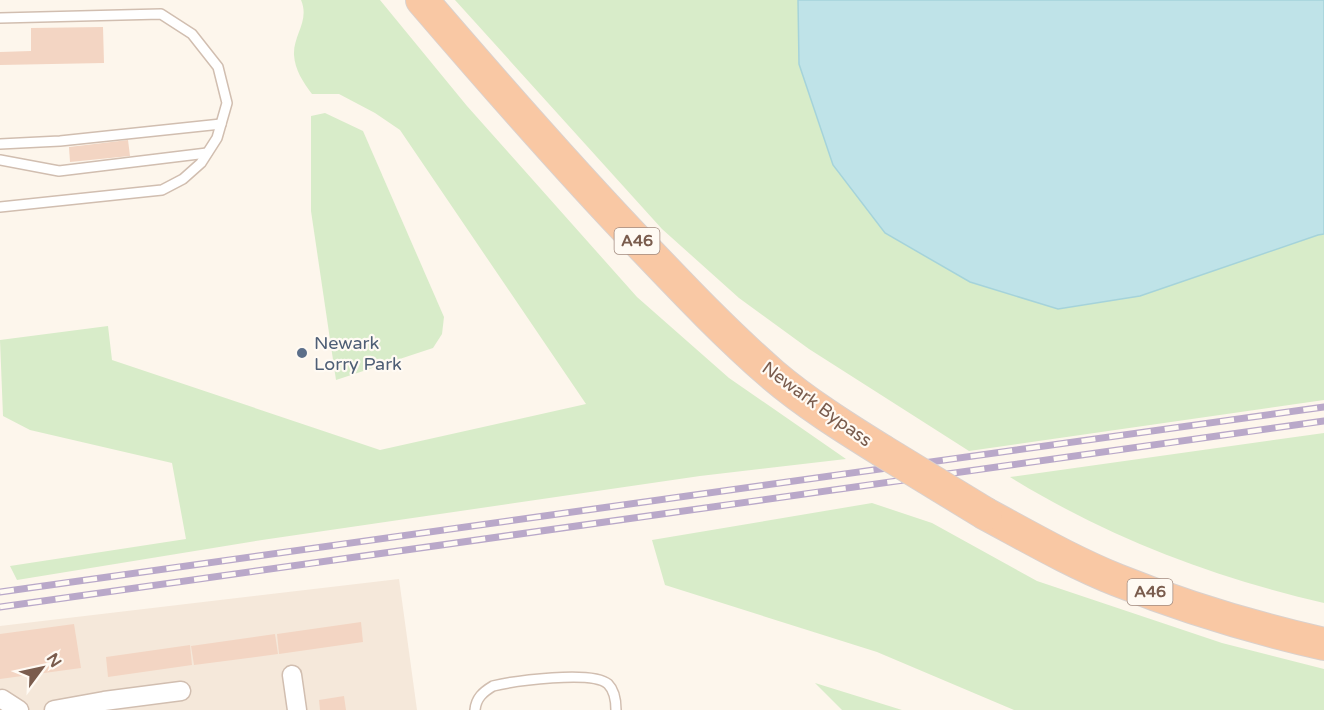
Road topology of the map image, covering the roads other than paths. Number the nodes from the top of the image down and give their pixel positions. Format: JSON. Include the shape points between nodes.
{"nodes":[{"id":1,"x":423,"y":0,"type":"edge"},
{"id":2,"x":0,"y":18,"type":"edge"},
{"id":3,"x":221,"y":124,"type":"junction"},
{"id":4,"x":0,"y":144,"type":"edge"},
{"id":5,"x":207,"y":153,"type":"junction"},
{"id":6,"x":0,"y":160,"type":"edge"},
{"id":7,"x":0,"y":207,"type":"edge"},
{"id":8,"x":1324,"y":644,"type":"edge"},
{"id":9,"x":292,"y":675,"type":"dead end"},
{"id":10,"x":181,"y":691,"type":"dead end"},
{"id":11,"x":2,"y":699,"type":"edge"},
{"id":12,"x":19,"y":710,"type":"edge"},
{"id":13,"x":54,"y":710,"type":"edge"},
{"id":14,"x":297,"y":710,"type":"edge"},
{"id":15,"x":475,"y":710,"type":"edge"},
{"id":16,"x":616,"y":710,"type":"edge"}],
"edges":[{"from":1,"to":8,"type":"highway","name":"Newark Bypass","number":"A46","bridge":true,"via":[[611,214],[714,321],[774,376],[832,419],[986,514],[1117,580],[1215,614]]},
{"from":2,"to":3,"type":"lane","via":[[161,14],[192,34],[218,67],[227,103]]},
{"from":3,"to":4,"type":"lane"},
{"from":3,"to":5,"type":"lane"},
{"from":5,"to":6,"type":"lane","via":[[59,171]]},
{"from":5,"to":7,"type":"lane","via":[[183,179],[162,190]]},
{"from":9,"to":14,"type":"street"},
{"from":10,"to":13,"type":"street"},
{"from":11,"to":12,"type":"street"},
{"from":15,"to":16,"type":"lane","via":[[482,693],[493,686],[573,677],[596,678],[607,684],[613,692]]}]}
